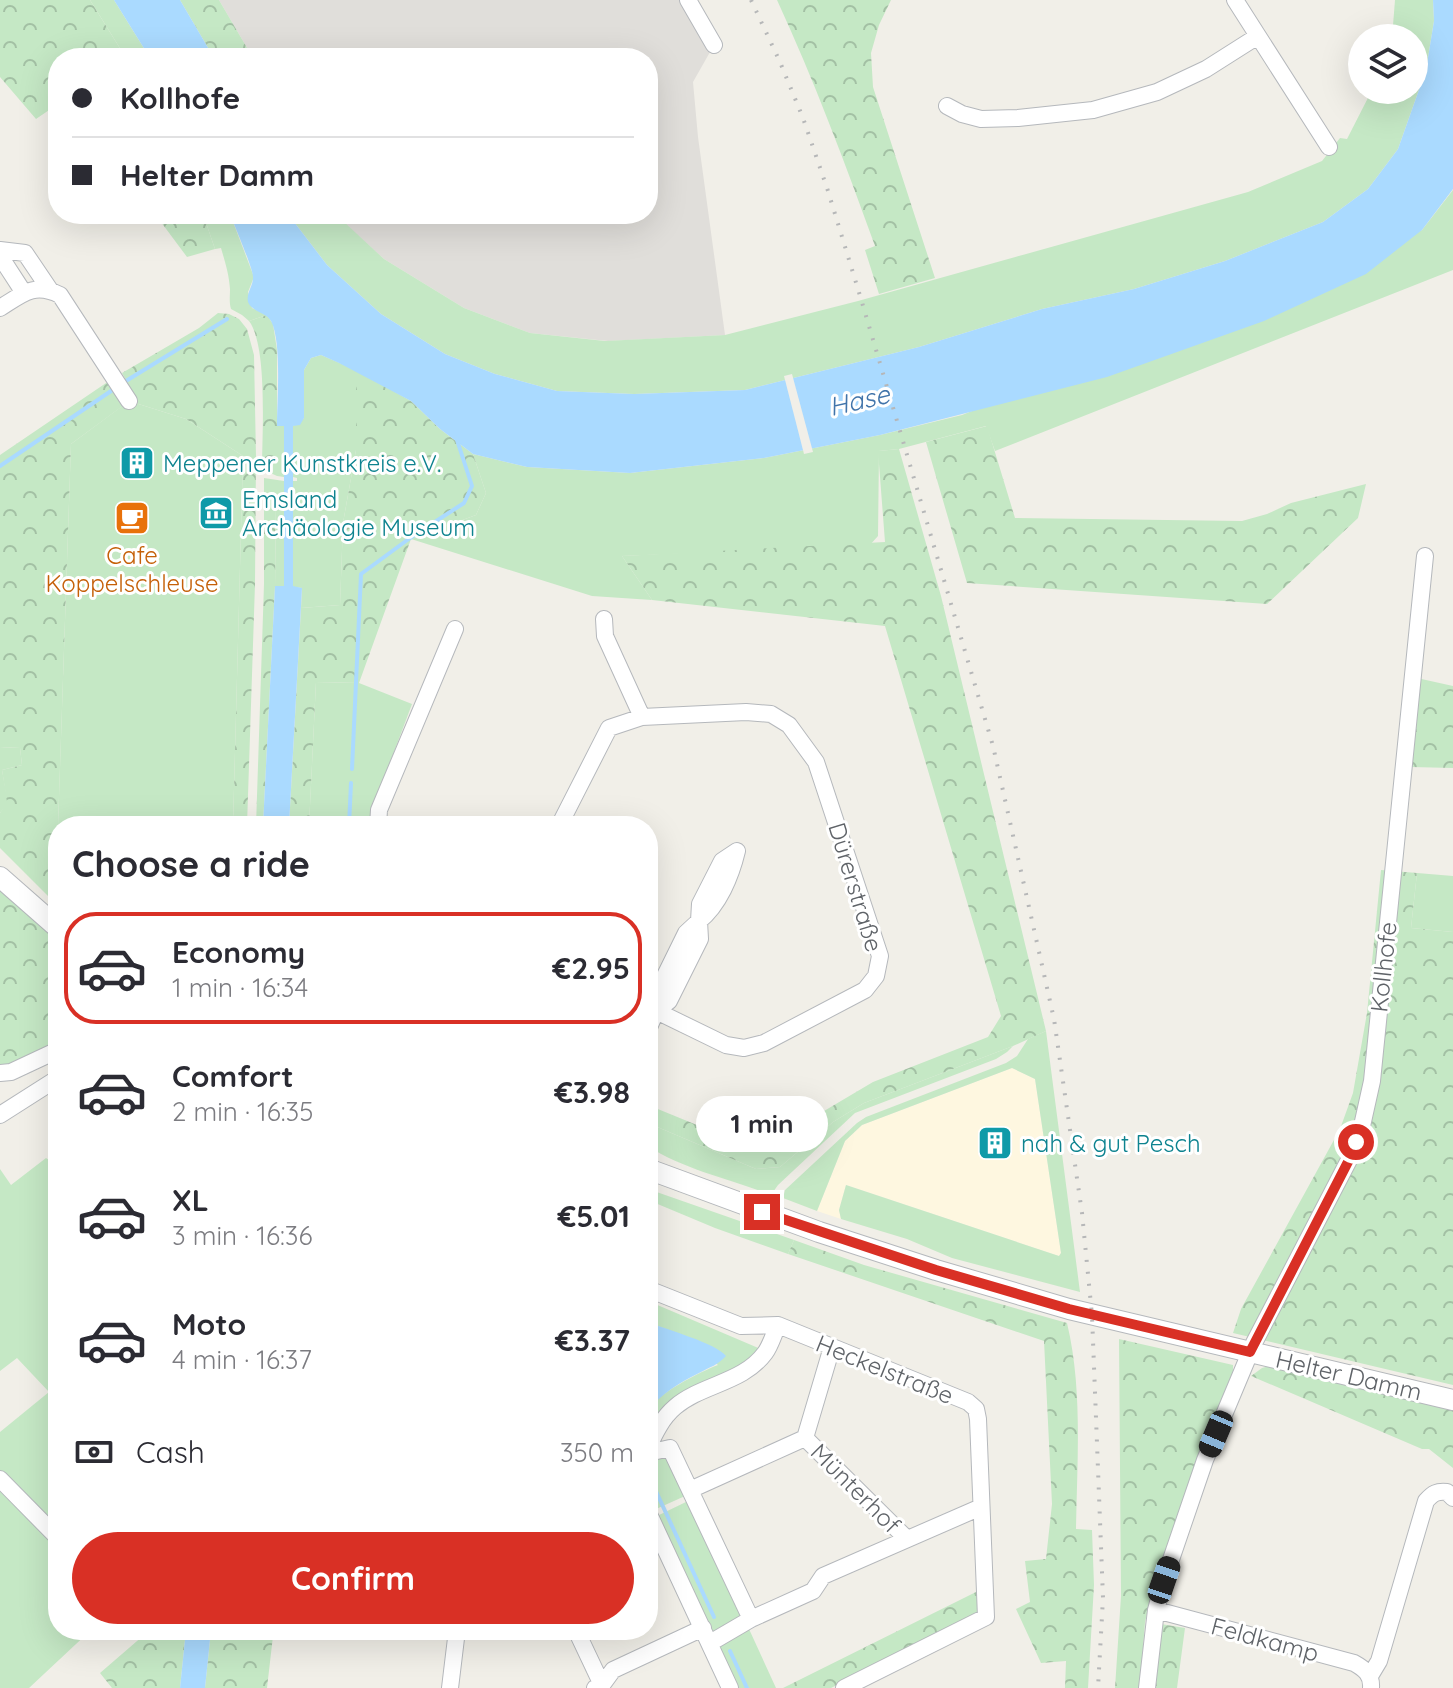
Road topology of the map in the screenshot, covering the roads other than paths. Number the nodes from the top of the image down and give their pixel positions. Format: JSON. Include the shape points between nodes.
{"nodes":[{"id":1,"x":688,"y":0,"type":"edge"},
{"id":2,"x":1235,"y":0,"type":"edge"},
{"id":3,"x":1258,"y":36,"type":"junction"},
{"id":4,"x":714,"y":45,"type":"dead end"},
{"id":5,"x":947,"y":106,"type":"dead end"},
{"id":6,"x":1329,"y":147,"type":"dead end"},
{"id":7,"x":0,"y":253,"type":"edge"},
{"id":8,"x":50,"y":290,"type":"junction"},
{"id":9,"x":24,"y":293,"type":"junction"},
{"id":10,"x":0,"y":308,"type":"edge"},
{"id":11,"x":123,"y":391,"type":"dead end"},
{"id":12,"x":1425,"y":556,"type":"dead end"},
{"id":13,"x":604,"y":619,"type":"dead end"},
{"id":14,"x":455,"y":629,"type":"dead end"},
{"id":15,"x":642,"y":717,"type":"junction"},
{"id":16,"x":379,"y":816,"type":"edge"},
{"id":17,"x":564,"y":816,"type":"edge"},
{"id":18,"x":0,"y":877,"type":"edge"},
{"id":19,"x":48,"y":919,"type":"edge"},
{"id":20,"x":699,"y":921,"type":"dead end"},
{"id":21,"x":658,"y":990,"type":"edge"},
{"id":22,"x":658,"y":1012,"type":"edge"},
{"id":23,"x":48,"y":1055,"type":"edge"},
{"id":24,"x":0,"y":1073,"type":"edge"},
{"id":25,"x":48,"y":1084,"type":"edge"},
{"id":26,"x":0,"y":1115,"type":"edge"},
{"id":27,"x":658,"y":1173,"type":"edge"},
{"id":28,"x":658,"y":1293,"type":"edge"},
{"id":29,"x":778,"y":1325,"type":"junction"},
{"id":30,"x":832,"y":1347,"type":"junction"},
{"id":31,"x":1250,"y":1352,"type":"junction"},
{"id":32,"x":1453,"y":1400,"type":"edge"},
{"id":33,"x":658,"y":1428,"type":"edge"},
{"id":34,"x":805,"y":1438,"type":"junction"},
{"id":35,"x":658,"y":1449,"type":"edge"},
{"id":36,"x":0,"y":1479,"type":"edge"},
{"id":37,"x":690,"y":1490,"type":"junction"},
{"id":38,"x":1453,"y":1498,"type":"edge"},
{"id":39,"x":981,"y":1507,"type":"junction"},
{"id":40,"x":48,"y":1528,"type":"edge"},
{"id":41,"x":658,"y":1533,"type":"edge"},
{"id":42,"x":907,"y":1539,"type":"junction"},
{"id":43,"x":1156,"y":1610,"type":"junction"},
{"id":44,"x":751,"y":1619,"type":"junction"},
{"id":45,"x":707,"y":1635,"type":"junction"},
{"id":46,"x":456,"y":1640,"type":"edge"},
{"id":47,"x":580,"y":1640,"type":"edge"},
{"id":48,"x":1370,"y":1682,"type":"edge"},
{"id":49,"x":598,"y":1686,"type":"edge"},
{"id":50,"x":450,"y":1688,"type":"edge"},
{"id":51,"x":730,"y":1688,"type":"edge"},
{"id":52,"x":844,"y":1688,"type":"edge"},
{"id":53,"x":1147,"y":1688,"type":"edge"}],
"edges":[{"from":1,"to":4,"type":"street"},
{"from":2,"to":3,"type":"street"},
{"from":3,"to":5,"type":"street","via":[[1157,92],[1093,110],[981,119]]},
{"from":3,"to":6,"type":"street"},
{"from":7,"to":8,"type":"street","via":[[25,253]]},
{"from":7,"to":9,"type":"street"},
{"from":8,"to":9,"type":"street"},
{"from":8,"to":11,"type":"street","via":[[60,295]]},
{"from":9,"to":10,"type":"street"},
{"from":12,"to":31,"type":"street","name":"Kollhofe","via":[[1372,1081],[1350,1158]]},
{"from":13,"to":15,"type":"street","via":[[605,636]]},
{"from":14,"to":16,"type":"street"},
{"from":15,"to":17,"type":"street","via":[[609,728]]},
{"from":15,"to":22,"type":"street","name":"Dürerstraße","via":[[746,712],[771,714],[789,725],[816,762],[880,956],[876,976],[865,990],[764,1043],[726,1045]]},
{"from":18,"to":19,"type":"street"},
{"from":20,"to":21,"type":"street","via":[[686,933]]},
{"from":23,"to":24,"type":"street"},
{"from":25,"to":26,"type":"street"},
{"from":27,"to":31,"type":"street","name":"Helter Damm","via":[[936,1270],[1099,1317]]},
{"from":28,"to":29,"type":"street","via":[[741,1326]]},
{"from":29,"to":30,"type":"street","name":"Heckelstraße"},
{"from":29,"to":33,"type":"street","via":[[765,1353],[749,1368],[690,1397]]},
{"from":30,"to":34,"type":"street","name":"Münterhof"},
{"from":30,"to":39,"type":"street","name":"Heckelstraße","via":[[976,1409]]},
{"from":31,"to":32,"type":"street","name":"Helter Damm"},
{"from":31,"to":43,"type":"street","name":"Kollhofe","via":[[1205,1460]]},
{"from":34,"to":37,"type":"street","name":"Münterhof"},
{"from":34,"to":42,"type":"street","name":"Münterhof"},
{"from":35,"to":37,"type":"street","via":[[670,1448]]},
{"from":36,"to":40,"type":"street"},
{"from":37,"to":44,"type":"street"},
{"from":38,"to":48,"type":"street","name":"Feldkamp","via":[[1440,1491],[1426,1501]]},
{"from":39,"to":42,"type":"street","name":"Münterhof"},
{"from":39,"to":52,"type":"street","name":"Heckelstraße","via":[[986,1617]]},
{"from":41,"to":45,"type":"street"},
{"from":42,"to":44,"type":"street","name":"Münterhof","via":[[823,1576],[813,1591]]},
{"from":43,"to":48,"type":"street","name":"Feldkamp","via":[[1354,1663]]},
{"from":43,"to":53,"type":"street","name":"Kollhofe"},
{"from":44,"to":45,"type":"street","name":"Münterhof"},
{"from":45,"to":49,"type":"street","name":"Münterhof","via":[[613,1670]]},
{"from":45,"to":51,"type":"street"},
{"from":46,"to":50,"type":"street"},
{"from":47,"to":49,"type":"street"}]}
